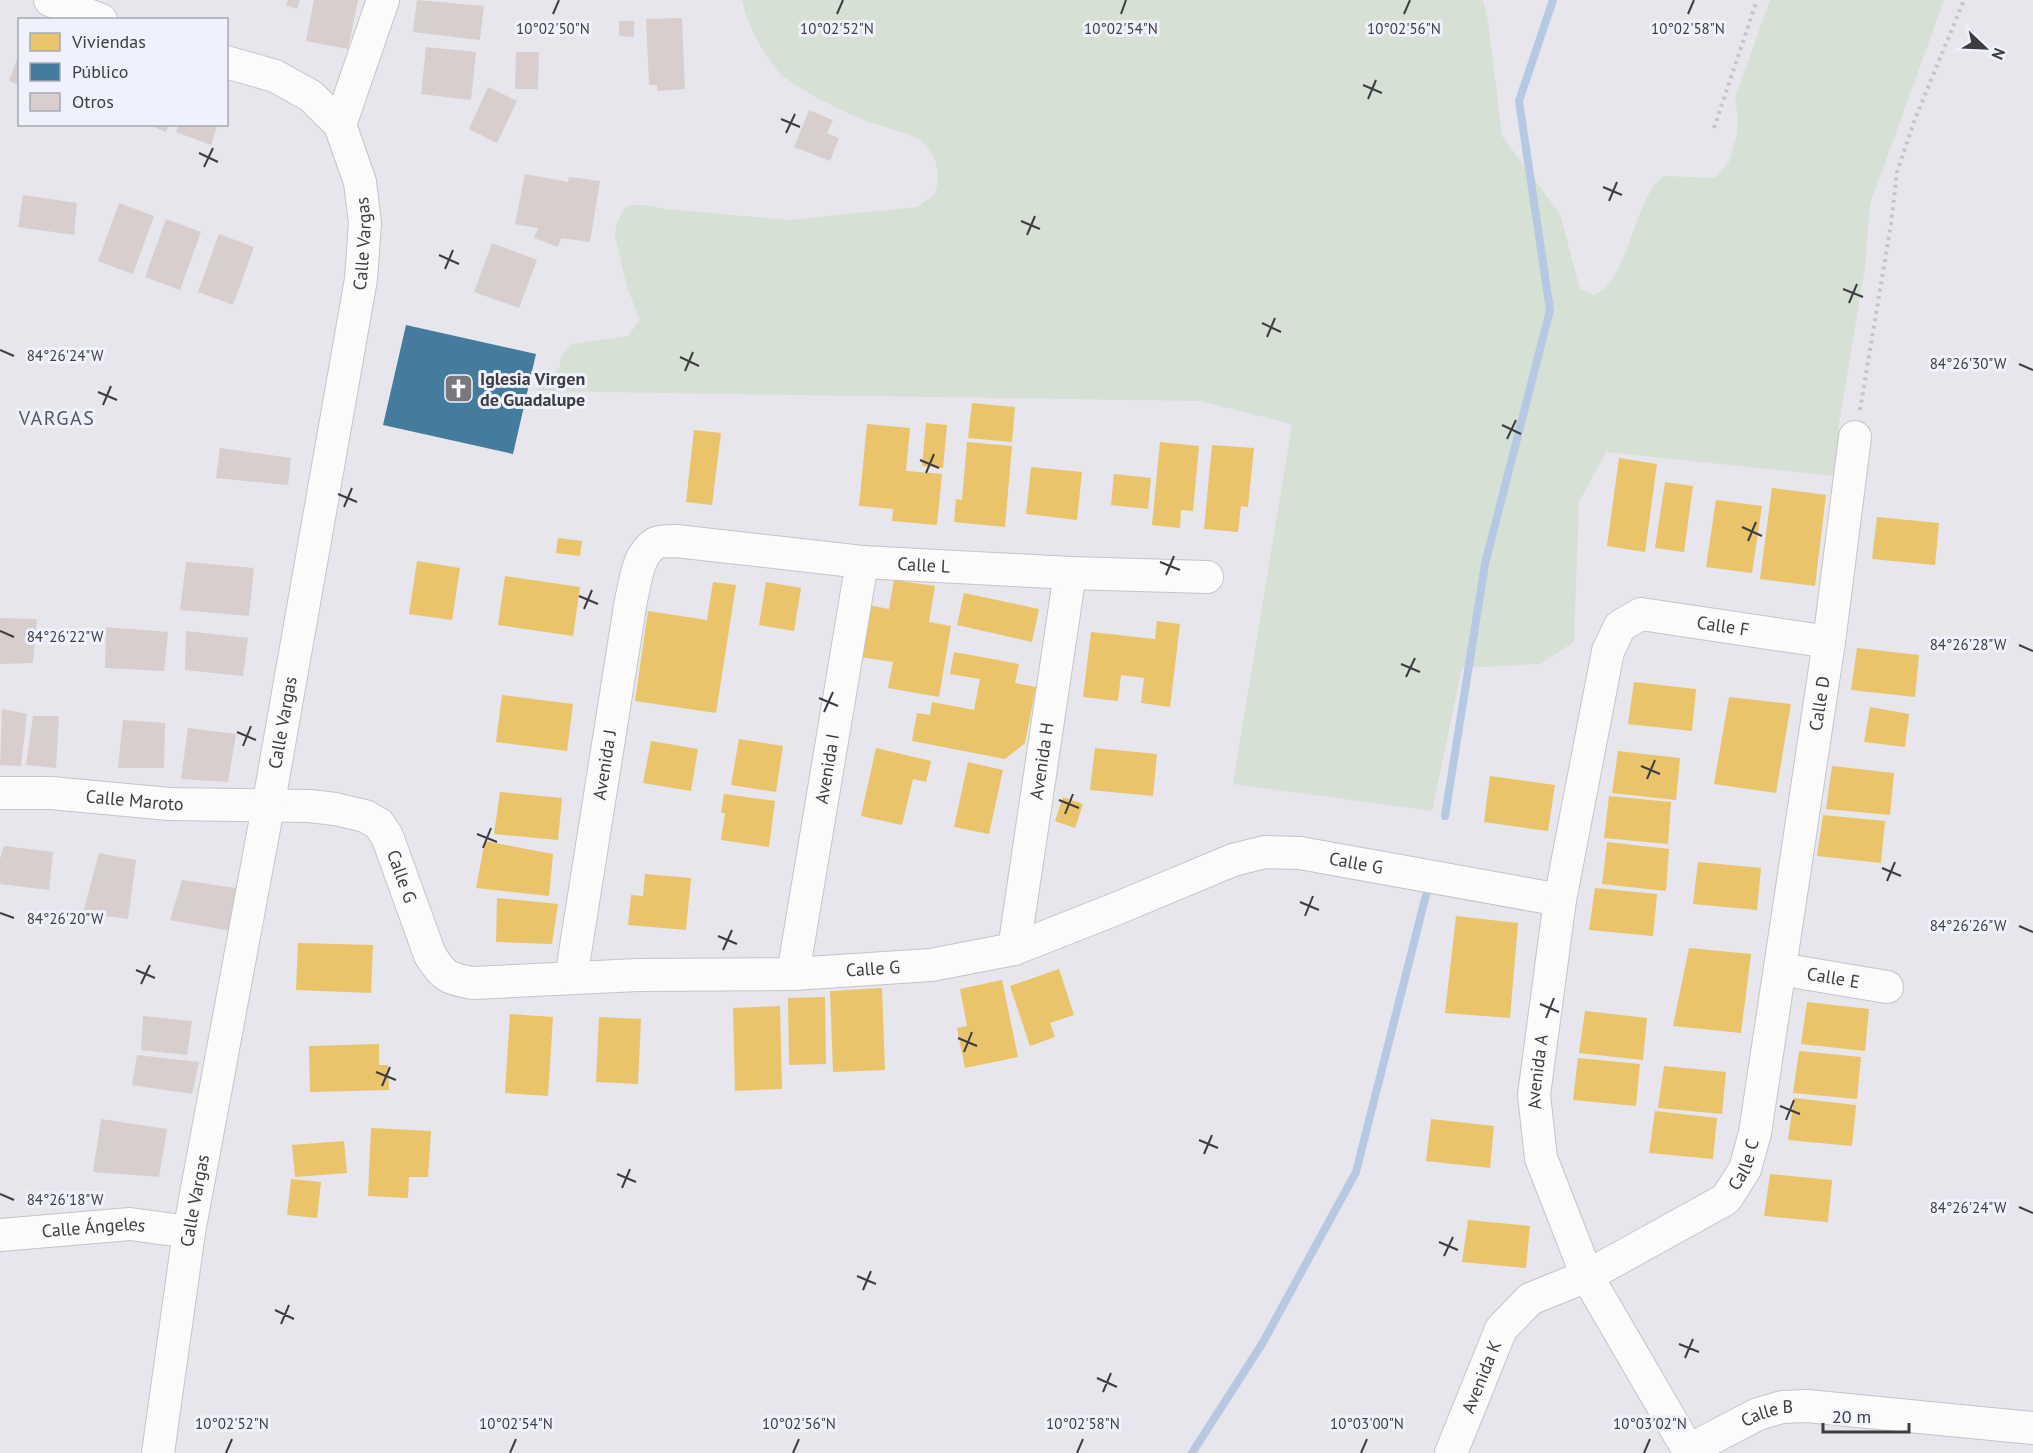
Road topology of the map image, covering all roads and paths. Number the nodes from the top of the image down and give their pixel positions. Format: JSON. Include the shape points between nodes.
{"nodes":[{"id":1,"x":50,"y":0,"type":"edge"},
{"id":2,"x":383,"y":0,"type":"edge"},
{"id":3,"x":1757,"y":0,"type":"edge"},
{"id":4,"x":1964,"y":0,"type":"edge"},
{"id":5,"x":96,"y":18,"type":"edge"},
{"id":6,"x":228,"y":63,"type":"edge"},
{"id":7,"x":340,"y":125,"type":"junction"},
{"id":8,"x":1714,"y":128,"type":"dead end"},
{"id":9,"x":1855,"y":437,"type":"joint"},
{"id":10,"x":645,"y":554,"type":"joint"},
{"id":11,"x":862,"y":562,"type":"junction"},
{"id":12,"x":1070,"y":573,"type":"junction"},
{"id":13,"x":1207,"y":576,"type":"dead end"},
{"id":14,"x":1620,"y":626,"type":"joint"},
{"id":15,"x":1829,"y":642,"type":"junction"},
{"id":16,"x":0,"y":794,"type":"edge"},
{"id":17,"x":268,"y":807,"type":"junction"},
{"id":18,"x":1560,"y":900,"type":"junction"},
{"id":19,"x":1014,"y":948,"type":"junction"},
{"id":20,"x":1780,"y":969,"type":"junction"},
{"id":21,"x":793,"y":974,"type":"junction"},
{"id":22,"x":571,"y":978,"type":"junction"},
{"id":23,"x":1887,"y":987,"type":"dead end"},
{"id":24,"x":189,"y":1232,"type":"junction"},
{"id":25,"x":0,"y":1234,"type":"edge"},
{"id":26,"x":1587,"y":1276,"type":"junction"},
{"id":27,"x":2033,"y":1428,"type":"edge"},
{"id":28,"x":1689,"y":1452,"type":"edge"},
{"id":29,"x":159,"y":1453,"type":"edge"},
{"id":30,"x":1451,"y":1453,"type":"edge"}],
"edges":[{"from":1,"to":5,"type":"street"},
{"from":2,"to":7,"type":"street"},
{"from":3,"to":8,"type":"path"},
{"from":4,"to":9,"type":"path","via":[[1897,172]]},
{"from":6,"to":7,"type":"street","name":"Calle Vargas","via":[[275,76],[311,96]]},
{"from":7,"to":17,"type":"street","name":"Calle Vargas","via":[[360,182],[365,223],[361,279]]},
{"from":9,"to":15,"type":"street","name":"Calle D"},
{"from":10,"to":11,"type":"street","name":"Calle L","via":[[658,542],[676,541]]},
{"from":10,"to":22,"type":"street","name":"Avenida J","via":[[631,600]]},
{"from":11,"to":12,"type":"street","name":"Calle L"},
{"from":11,"to":21,"type":"street","name":"Avenida I"},
{"from":12,"to":13,"type":"street","name":"Calle L"},
{"from":12,"to":19,"type":"street","name":"Avenida H"},
{"from":14,"to":15,"type":"street","name":"Calle F","via":[[1641,614]]},
{"from":14,"to":18,"type":"street","name":"Avenida A","via":[[1608,651]]},
{"from":15,"to":20,"type":"street","name":"Calle D"},
{"from":16,"to":17,"type":"street","name":"Calle Maroto","via":[[51,793],[169,804]]},
{"from":17,"to":22,"type":"street","name":"Calle G","via":[[335,809],[365,816],[379,824],[387,836],[430,955],[441,973],[473,983]]},
{"from":17,"to":24,"type":"street","name":"Calle Vargas"},
{"from":18,"to":19,"type":"street","name":"Calle G","via":[[1300,853],[1265,852],[1233,860]]},
{"from":18,"to":26,"type":"street","name":"Avenida A","via":[[1534,1095],[1541,1158]]},
{"from":19,"to":21,"type":"street","name":"Calle G","via":[[931,965]]},
{"from":20,"to":23,"type":"street","name":"Calle E"},
{"from":20,"to":26,"type":"street","name":"Calle C","via":[[1755,1133],[1744,1169],[1726,1199]]},
{"from":21,"to":22,"type":"street","name":"Calle G"},
{"from":24,"to":25,"type":"street","name":"Calle Ángeles","via":[[130,1224]]},
{"from":24,"to":29,"type":"street","name":"Calle Vargas"},
{"from":26,"to":28,"type":"street","name":"Avenida A"},
{"from":26,"to":30,"type":"street","name":"Avenida K","via":[[1530,1299],[1501,1329]]},
{"from":27,"to":28,"type":"street","name":"Calle B","via":[[1807,1406],[1782,1407],[1758,1414]]}]}
